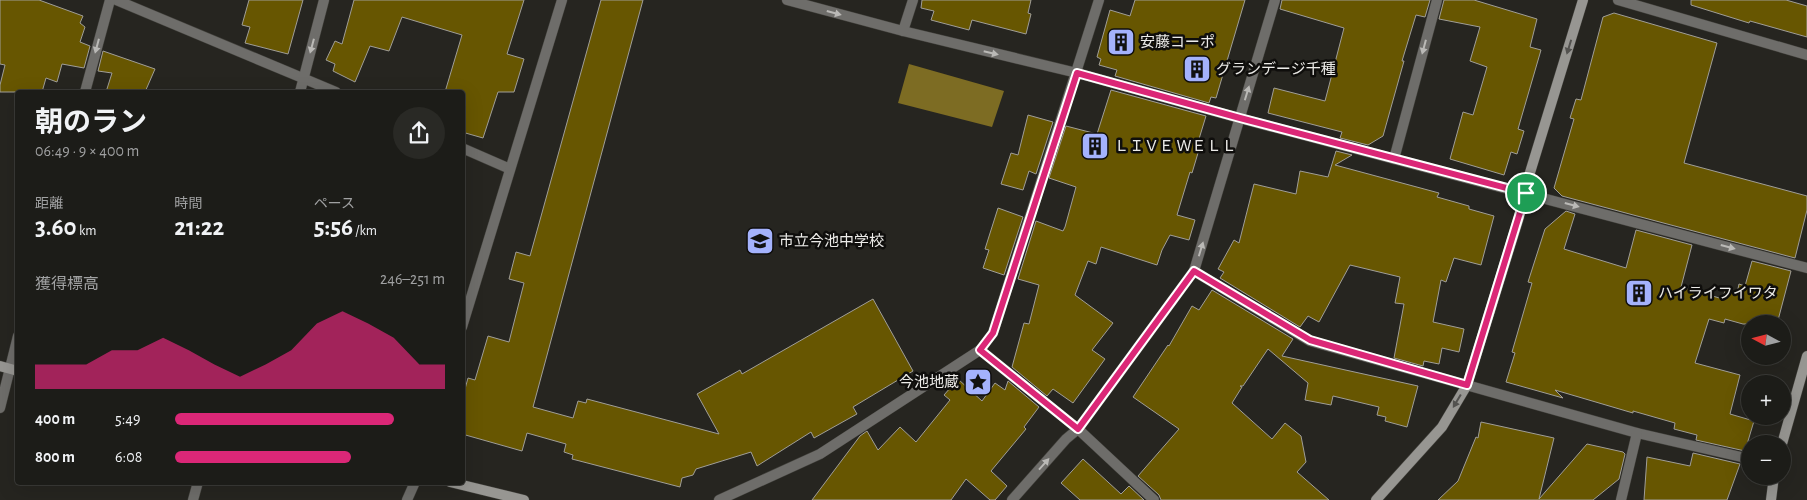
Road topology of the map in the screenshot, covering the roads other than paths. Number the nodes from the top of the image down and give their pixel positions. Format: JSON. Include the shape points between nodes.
{"nodes":[{"id":1,"x":110,"y":0,"type":"edge"},
{"id":2,"x":116,"y":0,"type":"edge"},
{"id":3,"x":324,"y":0,"type":"edge"},
{"id":4,"x":562,"y":0,"type":"edge"},
{"id":5,"x":787,"y":0,"type":"edge"},
{"id":6,"x":913,"y":0,"type":"edge"},
{"id":7,"x":1099,"y":0,"type":"edge"},
{"id":8,"x":1275,"y":0,"type":"edge"},
{"id":9,"x":1437,"y":0,"type":"edge"},
{"id":10,"x":1583,"y":0,"type":"edge"},
{"id":11,"x":1618,"y":0,"type":"edge"},
{"id":12,"x":903,"y":31,"type":"junction"},
{"id":13,"x":1807,"y":55,"type":"edge"},
{"id":14,"x":1077,"y":73,"type":"junction"},
{"id":15,"x":304,"y":78,"type":"junction"},
{"id":16,"x":86,"y":90,"type":"edge"},
{"id":17,"x":301,"y":90,"type":"edge"},
{"id":18,"x":331,"y":90,"type":"edge"},
{"id":19,"x":1240,"y":118,"type":"junction"},
{"id":20,"x":465,"y":149,"type":"edge"},
{"id":21,"x":1394,"y":159,"type":"junction"},
{"id":22,"x":510,"y":169,"type":"junction"},
{"id":23,"x":1526,"y":193,"type":"junction"},
{"id":24,"x":1807,"y":268,"type":"edge"},
{"id":25,"x":1194,"y":271,"type":"junction"},
{"id":26,"x":465,"y":317,"type":"edge"},
{"id":27,"x":15,"y":347,"type":"edge"},
{"id":28,"x":980,"y":350,"type":"junction"},
{"id":29,"x":1807,"y":356,"type":"edge"},
{"id":30,"x":9,"y":369,"type":"edge"},
{"id":31,"x":1467,"y":385,"type":"junction"},
{"id":32,"x":0,"y":408,"type":"edge"},
{"id":33,"x":1078,"y":429,"type":"junction"},
{"id":34,"x":1637,"y":433,"type":"junction"},
{"id":35,"x":1785,"y":435,"type":"edge"},
{"id":36,"x":1741,"y":457,"type":"edge"},
{"id":37,"x":197,"y":485,"type":"edge"},
{"id":38,"x":413,"y":485,"type":"edge"},
{"id":39,"x":462,"y":485,"type":"edge"},
{"id":40,"x":1773,"y":485,"type":"edge"},
{"id":41,"x":193,"y":500,"type":"edge"},
{"id":42,"x":407,"y":500,"type":"edge"},
{"id":43,"x":524,"y":500,"type":"edge"},
{"id":44,"x":719,"y":500,"type":"edge"},
{"id":45,"x":1012,"y":500,"type":"edge"},
{"id":46,"x":1154,"y":500,"type":"edge"},
{"id":47,"x":1376,"y":500,"type":"edge"},
{"id":48,"x":1621,"y":500,"type":"edge"},
{"id":49,"x":1771,"y":500,"type":"edge"}],
"edges":[{"from":1,"to":16,"type":"street","one_way":true},
{"from":2,"to":15,"type":"street"},
{"from":3,"to":15,"type":"street","one_way":true},
{"from":4,"to":22,"type":"street"},
{"from":5,"to":12,"type":"street","one_way":true},
{"from":6,"to":12,"type":"street"},
{"from":7,"to":14,"type":"street"},
{"from":19,"to":8,"type":"street","one_way":true},
{"from":9,"to":21,"type":"street","one_way":true},
{"from":10,"to":23,"type":"street","one_way":true},
{"from":11,"to":13,"type":"street"},
{"from":12,"to":14,"type":"street","one_way":true},
{"from":14,"to":19,"type":"street"},
{"from":14,"to":28,"type":"street","via":[[993,333]]},
{"from":15,"to":17,"type":"street"},
{"from":15,"to":18,"type":"street"},
{"from":19,"to":21,"type":"street"},
{"from":25,"to":19,"type":"street","one_way":true},
{"from":20,"to":22,"type":"street"},
{"from":21,"to":23,"type":"street"},
{"from":22,"to":26,"type":"street"},
{"from":23,"to":24,"type":"street","one_way":true},
{"from":23,"to":31,"type":"street"},
{"from":25,"to":31,"type":"street","via":[[1310,340]]},
{"from":25,"to":33,"type":"street"},
{"from":27,"to":30,"type":"street"},
{"from":28,"to":33,"type":"street"},
{"from":28,"to":44,"type":"street","via":[[820,454]]},
{"from":29,"to":35,"type":"street"},
{"from":30,"to":32,"type":"street"},
{"from":31,"to":34,"type":"street"},
{"from":31,"to":47,"type":"street","one_way":true,"via":[[1442,427]]},
{"from":45,"to":33,"type":"street","one_way":true},
{"from":33,"to":46,"type":"street"},
{"from":34,"to":36,"type":"street"},
{"from":34,"to":48,"type":"street"},
{"from":37,"to":41,"type":"street"},
{"from":38,"to":42,"type":"street"},
{"from":39,"to":43,"type":"street"},
{"from":40,"to":49,"type":"street"}]}
